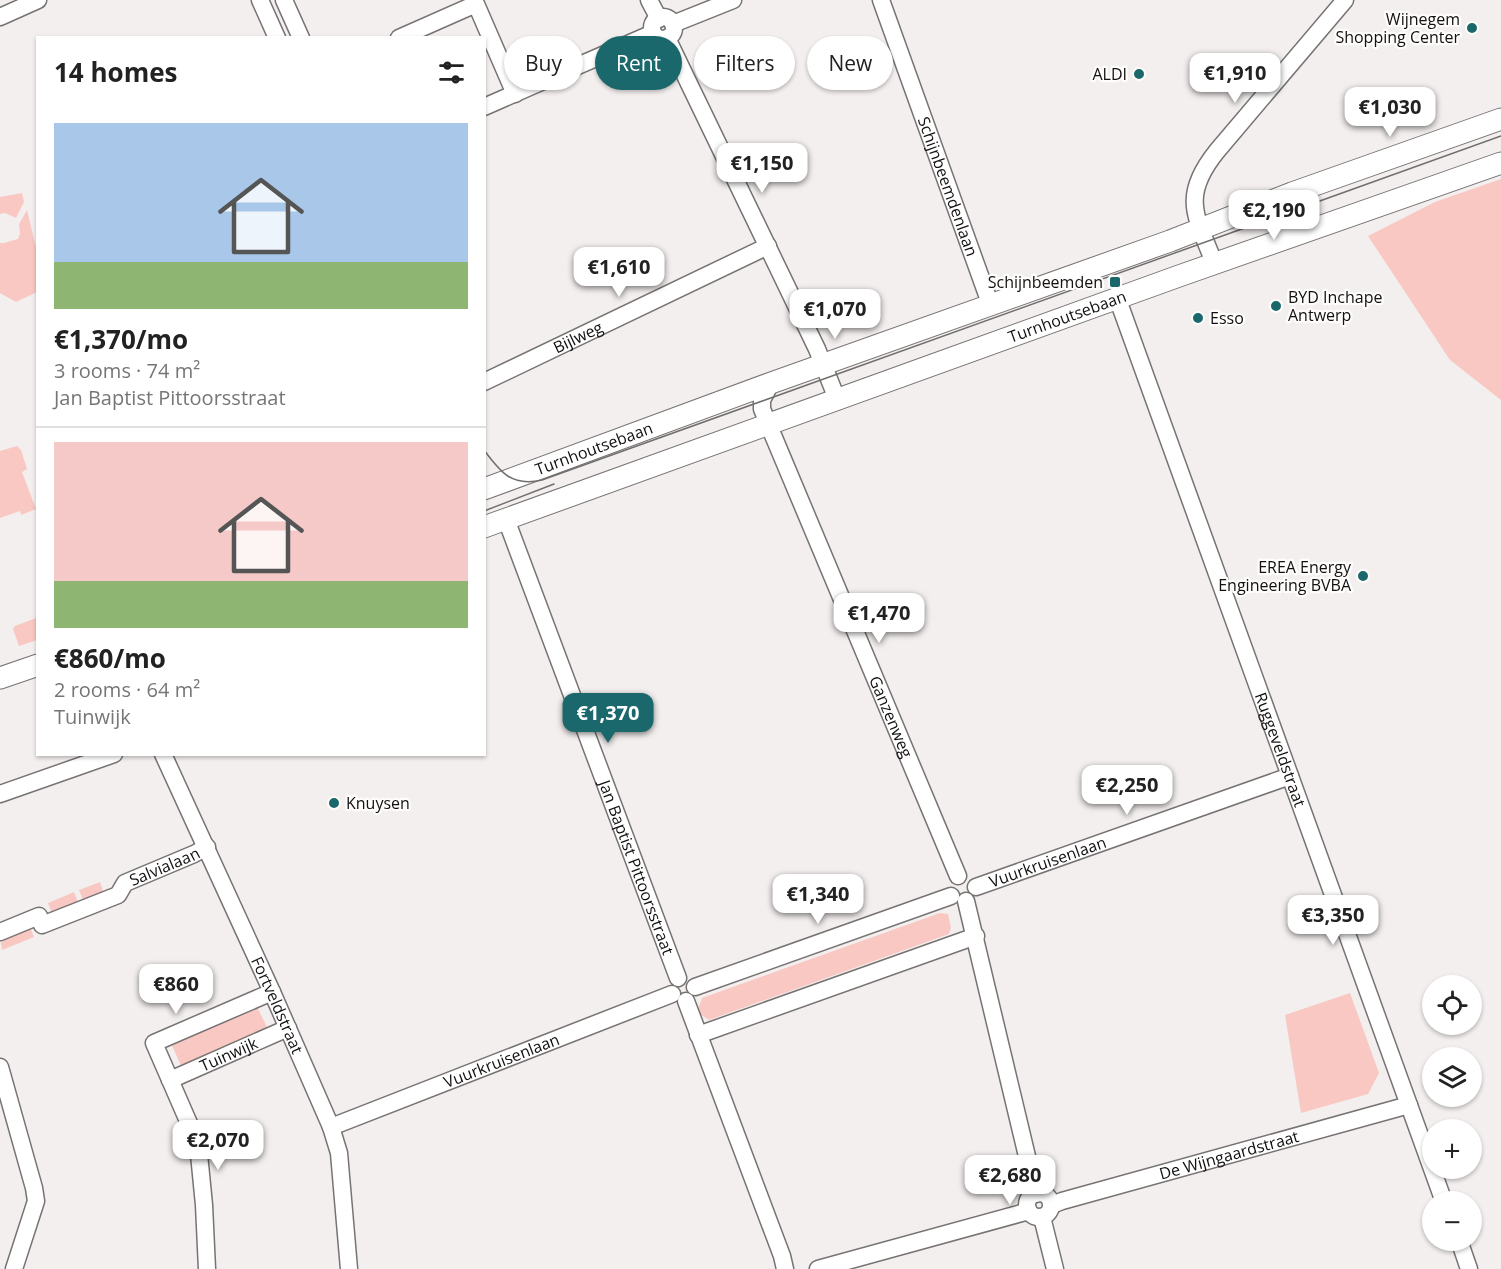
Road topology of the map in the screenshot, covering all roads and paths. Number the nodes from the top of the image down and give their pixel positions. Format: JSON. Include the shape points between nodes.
{"nodes":[{"id":1,"x":38,"y":0,"type":"edge"},
{"id":2,"x":260,"y":0,"type":"edge"},
{"id":3,"x":284,"y":0,"type":"edge"},
{"id":4,"x":649,"y":0,"type":"edge"},
{"id":5,"x":733,"y":0,"type":"edge"},
{"id":6,"x":881,"y":0,"type":"edge"},
{"id":7,"x":1345,"y":0,"type":"edge"},
{"id":8,"x":0,"y":17,"type":"edge"},
{"id":9,"x":663,"y":28,"type":"junction"},
{"id":10,"x":276,"y":36,"type":"edge"},
{"id":11,"x":300,"y":36,"type":"edge"},
{"id":12,"x":404,"y":36,"type":"edge"},
{"id":13,"x":515,"y":94,"type":"junction"},
{"id":14,"x":486,"y":106,"type":"edge"},
{"id":15,"x":1501,"y":119,"type":"edge"},
{"id":16,"x":1501,"y":163,"type":"edge"},
{"id":17,"x":1292,"y":193,"type":"junction"},
{"id":18,"x":1269,"y":202,"type":"junction"},
{"id":19,"x":1201,"y":228,"type":"junction"},
{"id":20,"x":1297,"y":236,"type":"junction"},
{"id":21,"x":768,"y":246,"type":"junction"},
{"id":22,"x":1215,"y":265,"type":"junction"},
{"id":23,"x":1118,"y":300,"type":"junction"},
{"id":24,"x":991,"y":306,"type":"junction"},
{"id":25,"x":824,"y":365,"type":"junction"},
{"id":26,"x":486,"y":381,"type":"edge"},
{"id":27,"x":771,"y":383,"type":"junction"},
{"id":28,"x":837,"y":399,"type":"junction"},
{"id":29,"x":769,"y":425,"type":"junction"},
{"id":30,"x":486,"y":488,"type":"edge"},
{"id":31,"x":506,"y":519,"type":"junction"},
{"id":32,"x":486,"y":526,"type":"edge"},
{"id":33,"x":36,"y":666,"type":"edge"},
{"id":34,"x":0,"y":678,"type":"edge"},
{"id":35,"x":108,"y":756,"type":"edge"},
{"id":36,"x":165,"y":756,"type":"edge"},
{"id":37,"x":1290,"y":776,"type":"junction"},
{"id":38,"x":0,"y":794,"type":"edge"},
{"id":39,"x":207,"y":847,"type":"junction"},
{"id":40,"x":964,"y":895,"type":"junction"},
{"id":41,"x":0,"y":932,"type":"edge"},
{"id":42,"x":976,"y":936,"type":"junction"},
{"id":43,"x":678,"y":991,"type":"junction"},
{"id":44,"x":272,"y":992,"type":"junction"},
{"id":45,"x":288,"y":1028,"type":"junction"},
{"id":46,"x":698,"y":1035,"type":"junction"},
{"id":47,"x":0,"y":1067,"type":"edge"},
{"id":48,"x":170,"y":1080,"type":"junction"},
{"id":49,"x":1409,"y":1105,"type":"junction"},
{"id":50,"x":331,"y":1127,"type":"junction"},
{"id":51,"x":1440,"y":1191,"type":"edge"},
{"id":52,"x":1041,"y":1211,"type":"junction"},
{"id":53,"x":1463,"y":1251,"type":"edge"},
{"id":54,"x":14,"y":1269,"type":"edge"},
{"id":55,"x":207,"y":1269,"type":"edge"},
{"id":56,"x":349,"y":1269,"type":"edge"},
{"id":57,"x":785,"y":1269,"type":"edge"},
{"id":58,"x":818,"y":1269,"type":"edge"},
{"id":59,"x":1055,"y":1269,"type":"edge"},
{"id":60,"x":1469,"y":1269,"type":"edge"}],
"edges":[{"from":1,"to":8,"type":"street"},
{"from":2,"to":10,"type":"street"},
{"from":3,"to":11,"type":"street"},
{"from":4,"to":9,"type":"street"},
{"from":5,"to":9,"type":"street"},
{"from":6,"to":24,"type":"street","name":"Schijnbeemdenlaan"},
{"from":7,"to":19,"type":"street","via":[[1207,164],[1194,194]]},
{"from":9,"to":13,"type":"street"},
{"from":9,"to":21,"type":"street"},
{"from":12,"to":13,"type":"street","via":[[476,4]]},
{"from":13,"to":14,"type":"street"},
{"from":15,"to":17,"type":"main road","name":"Turnhoutsebaan"},
{"from":16,"to":20,"type":"main road","name":"Turnhoutsebaan"},
{"from":17,"to":18,"type":"main road","name":"Turnhoutsebaan"},
{"from":17,"to":20,"type":"street","via":[[1298,212]]},
{"from":18,"to":19,"type":"main road","name":"Turnhoutsebaan"},
{"from":18,"to":20,"type":"street","via":[[1280,223]]},
{"from":19,"to":22,"type":"street"},
{"from":19,"to":24,"type":"main road","name":"Turnhoutsebaan"},
{"from":20,"to":22,"type":"main road","name":"Turnhoutsebaan"},
{"from":21,"to":25,"type":"street"},
{"from":21,"to":26,"type":"street","name":"Bijlweg"},
{"from":22,"to":23,"type":"main road","name":"Turnhoutsebaan"},
{"from":23,"to":28,"type":"main road","name":"Turnhoutsebaan"},
{"from":23,"to":37,"type":"street","name":"Ruggeveldstraat"},
{"from":24,"to":25,"type":"main road","name":"Turnhoutsebaan"},
{"from":25,"to":27,"type":"main road","name":"Turnhoutsebaan"},
{"from":25,"to":28,"type":"street"},
{"from":27,"to":29,"type":"street","via":[[762,400]]},
{"from":27,"to":30,"type":"main road","name":"Turnhoutsebaan"},
{"from":28,"to":29,"type":"main road","name":"Turnhoutsebaan"},
{"from":29,"to":31,"type":"main road","name":"Turnhoutsebaan"},
{"from":29,"to":40,"type":"street","name":"Ganzenweg","via":[[958,876],[971,879]]},
{"from":31,"to":32,"type":"main road","name":"Turnhoutsebaan"},
{"from":31,"to":43,"type":"street","name":"Jan Baptist Pittoorsstraat"},
{"from":33,"to":34,"type":"main road"},
{"from":35,"to":38,"type":"street"},
{"from":36,"to":39,"type":"street","name":"Fortveldstraat"},
{"from":37,"to":40,"type":"street","name":"Vuurkruisenlaan"},
{"from":37,"to":49,"type":"street","name":"Ruggeveldstraat"},
{"from":39,"to":41,"type":"street","name":"Salvialaan","via":[[125,883],[113,897],[42,925],[39,916]]},
{"from":39,"to":44,"type":"street","name":"Fortveldstraat"},
{"from":40,"to":42,"type":"street"},
{"from":40,"to":43,"type":"street","name":"Vuurkruisenlaan","via":[[695,987],[694,994]]},
{"from":42,"to":46,"type":"street"},
{"from":42,"to":52,"type":"street","via":[[1036,1194],[1047,1196]]},
{"from":43,"to":46,"type":"street","name":"Jan Baptist Pittoorsstraat"},
{"from":43,"to":50,"type":"street","name":"Vuurkruisenlaan"},
{"from":44,"to":45,"type":"street","name":"Fortveldstraat"},
{"from":44,"to":48,"type":"street","via":[[154,1043]]},
{"from":45,"to":48,"type":"street","name":"Tuinwijk"},
{"from":45,"to":50,"type":"street","name":"Fortveldstraat"},
{"from":46,"to":57,"type":"street","name":"Jan Baptist Pittoorsstraat"},
{"from":47,"to":54,"type":"street","via":[[36,1201]]},
{"from":48,"to":55,"type":"street","via":[[198,1144]]},
{"from":49,"to":51,"type":"street","name":"Ruggeveldstraat"},
{"from":49,"to":52,"type":"street","name":"De Wijngaardstraat","via":[[1062,1201]]},
{"from":50,"to":56,"type":"street","name":"Fortveldstraat","via":[[339,1153]]},
{"from":52,"to":58,"type":"street","name":"De Wijngaardstraat"},
{"from":52,"to":59,"type":"street"},
{"from":53,"to":60,"type":"street"}]}
